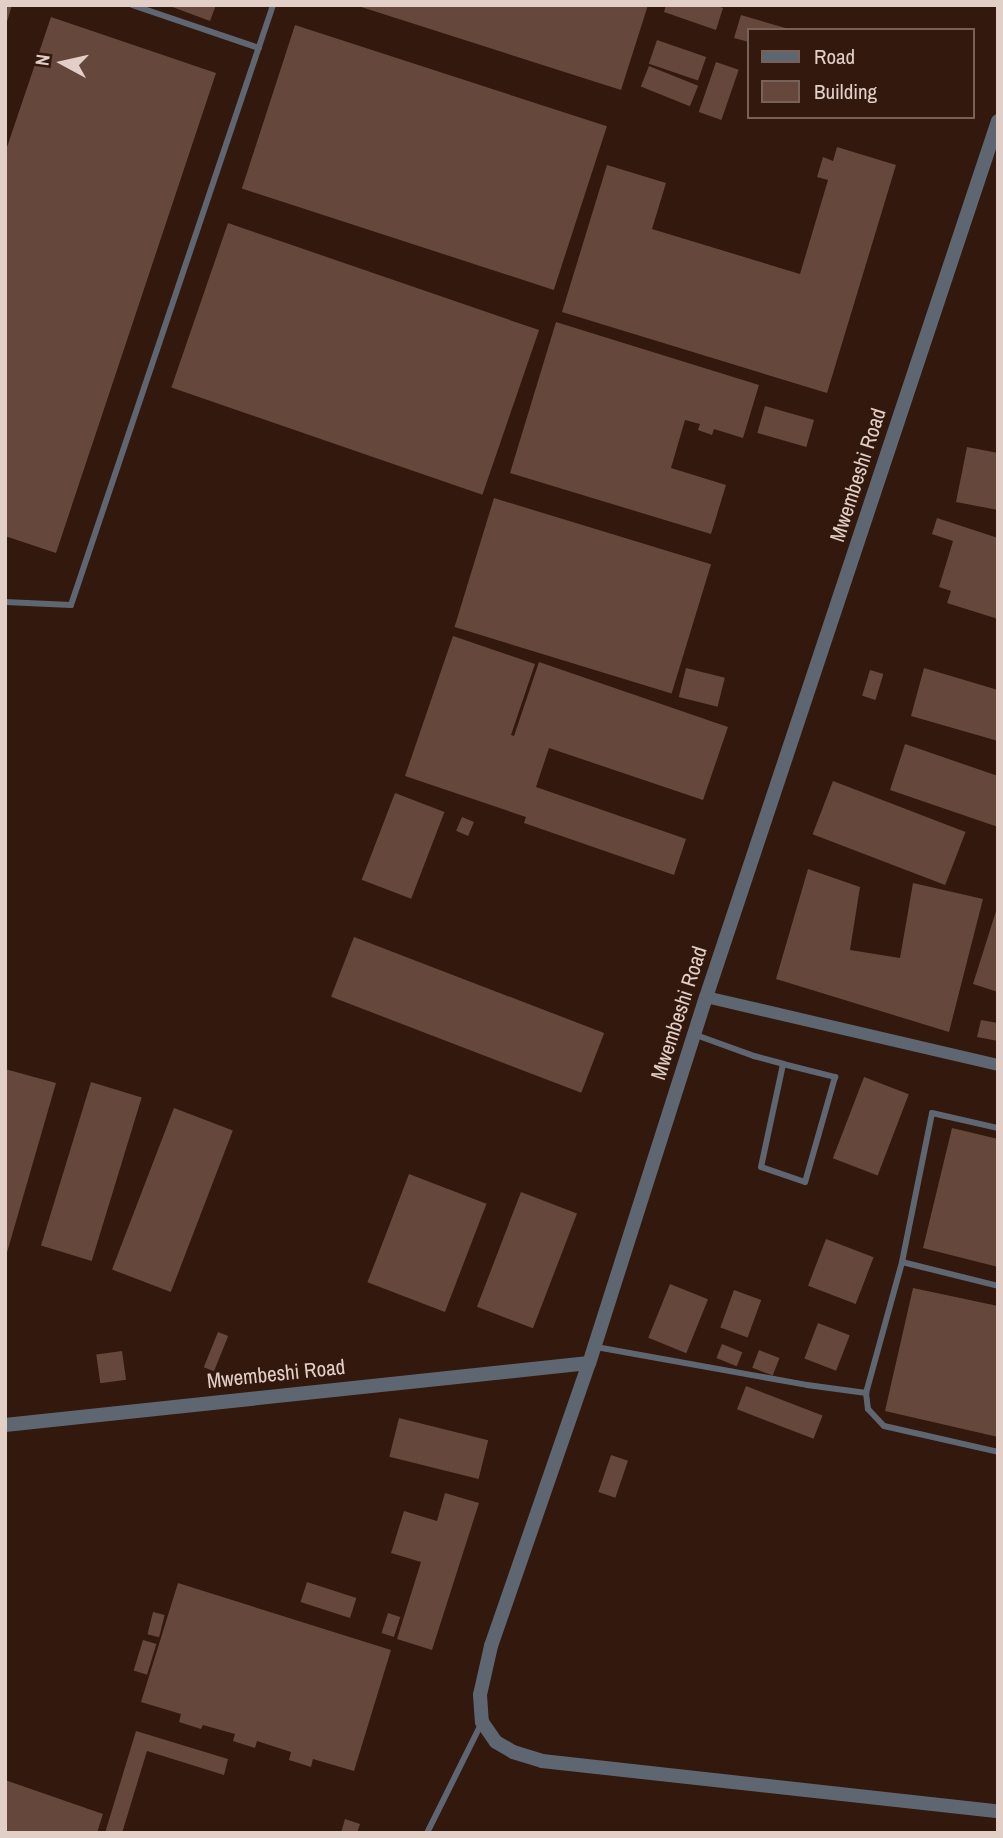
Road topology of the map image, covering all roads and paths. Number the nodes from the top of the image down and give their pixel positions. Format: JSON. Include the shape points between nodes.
{"nodes":[{"id":1,"x":132,"y":5,"type":"edge"},
{"id":2,"x":273,"y":5,"type":"edge"},
{"id":3,"x":259,"y":48,"type":"junction"},
{"id":4,"x":998,"y":121,"type":"edge"},
{"id":5,"x":5,"y":602,"type":"edge"},
{"id":6,"x":706,"y":997,"type":"junction"},
{"id":7,"x":694,"y":1034,"type":"junction"},
{"id":8,"x":783,"y":1064,"type":"junction"},
{"id":9,"x":998,"y":1065,"type":"edge"},
{"id":10,"x":998,"y":1128,"type":"edge"},
{"id":11,"x":902,"y":1262,"type":"junction"},
{"id":12,"x":998,"y":1286,"type":"edge"},
{"id":13,"x":594,"y":1347,"type":"junction"},
{"id":14,"x":589,"y":1363,"type":"junction"},
{"id":15,"x":866,"y":1393,"type":"junction"},
{"id":16,"x":5,"y":1425,"type":"edge"},
{"id":17,"x":998,"y":1452,"type":"edge"},
{"id":18,"x":482,"y":1722,"type":"junction"},
{"id":19,"x":998,"y":1811,"type":"edge"},
{"id":20,"x":427,"y":1833,"type":"edge"}],
"edges":[{"from":1,"to":3,"type":"lane"},
{"from":2,"to":3,"type":"lane"},
{"from":3,"to":5,"type":"lane","via":[[71,605]]},
{"from":4,"to":6,"type":"street","name":"Mwembeshi Road"},
{"from":6,"to":7,"type":"street","name":"Mwembeshi Road"},
{"from":6,"to":9,"type":"street"},
{"from":7,"to":8,"type":"lane"},
{"from":7,"to":13,"type":"street","name":"Mwembeshi Road"},
{"from":8,"to":8,"type":"lane","via":[[835,1077],[805,1182],[761,1167]]},
{"from":10,"to":11,"type":"lane","via":[[932,1113]]},
{"from":11,"to":12,"type":"lane"},
{"from":11,"to":15,"type":"lane"},
{"from":13,"to":14,"type":"street","name":"Mwembeshi Road"},
{"from":13,"to":15,"type":"lane"},
{"from":14,"to":16,"type":"street","name":"Mwembeshi Road"},
{"from":14,"to":18,"type":"street","via":[[491,1646],[480,1695]]},
{"from":15,"to":17,"type":"lane","via":[[868,1409],[884,1426]]},
{"from":18,"to":19,"type":"street","via":[[496,1742],[542,1761]]},
{"from":18,"to":20,"type":"lane"}]}
